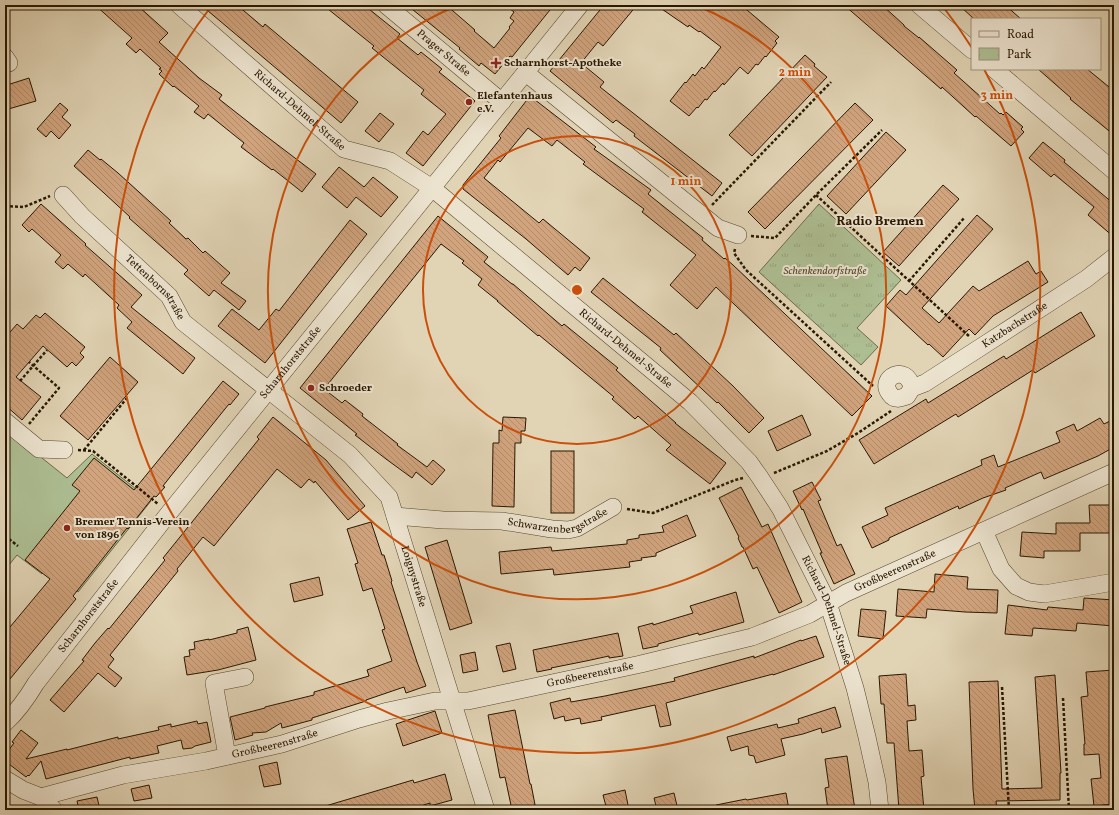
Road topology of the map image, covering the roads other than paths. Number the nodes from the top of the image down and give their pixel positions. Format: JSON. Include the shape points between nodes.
{"nodes":[{"id":1,"x":178,"y":5,"type":"edge"},
{"id":2,"x":386,"y":5,"type":"edge"},
{"id":3,"x":580,"y":5,"type":"edge"},
{"id":4,"x":919,"y":5,"type":"edge"},
{"id":5,"x":971,"y":49,"type":"edge"},
{"id":6,"x":995,"y":70,"type":"edge"},
{"id":7,"x":526,"y":73,"type":"junction"},
{"id":8,"x":502,"y":102,"type":"junction"},
{"id":9,"x":1114,"y":171,"type":"edge"},
{"id":10,"x":432,"y":188,"type":"junction"},
{"id":11,"x":63,"y":195,"type":"road end"},
{"id":12,"x":738,"y":235,"type":"road end"},
{"id":13,"x":1114,"y":257,"type":"edge"},
{"id":14,"x":912,"y":388,"type":"junction"},
{"id":15,"x":269,"y":390,"type":"junction"},
{"id":16,"x":5,"y":421,"type":"edge"},
{"id":17,"x":64,"y":450,"type":"road end"},
{"id":18,"x":1114,"y":472,"type":"edge"},
{"id":19,"x":613,"y":507,"type":"road end"},
{"id":20,"x":395,"y":516,"type":"junction"},
{"id":21,"x":984,"y":531,"type":"junction"},
{"id":22,"x":1114,"y":582,"type":"edge"},
{"id":23,"x":828,"y":603,"type":"junction"},
{"id":24,"x":245,"y":676,"type":"dead end"},
{"id":25,"x":452,"y":701,"type":"junction"},
{"id":26,"x":5,"y":723,"type":"edge"},
{"id":27,"x":227,"y":756,"type":"junction"},
{"id":28,"x":5,"y":779,"type":"edge"},
{"id":29,"x":41,"y":797,"type":"junction"},
{"id":30,"x":54,"y":810,"type":"edge"},
{"id":31,"x":486,"y":810,"type":"edge"},
{"id":32,"x":880,"y":810,"type":"edge"}],
"edges":[{"from":1,"to":10,"type":"street","name":"Richard-Dehmel-Straße","via":[[344,149],[390,161]]},
{"from":2,"to":8,"type":"street","name":"Prager Straße"},
{"from":3,"to":7,"type":"street","name":"Scharnhorststraße"},
{"from":4,"to":5,"type":"street"},
{"from":6,"to":9,"type":"street"},
{"from":7,"to":8,"type":"street","name":"Scharnhorststraße"},
{"from":7,"to":12,"type":"street","via":[[702,216],[718,228]]},
{"from":8,"to":10,"type":"street","name":"Scharnhorststraße"},
{"from":10,"to":15,"type":"street","name":"Scharnhorststraße"},
{"from":10,"to":23,"type":"street","name":"Richard-Dehmel-Straße","via":[[690,402],[749,462],[780,508]]},
{"from":11,"to":15,"type":"street","name":"Tettenbornstraße","via":[[168,296],[183,322]]},
{"from":13,"to":14,"type":"street","name":"Katzbachstraße","via":[[1086,279],[925,383]]},
{"from":14,"to":14,"type":"street","name":"Katzbachstraße","via":[[907,396],[893,394],[887,382],[891,376],[905,375]]},
{"from":15,"to":20,"type":"street","name":"Loignystraße","via":[[350,455],[389,497]]},
{"from":15,"to":26,"type":"street","name":"Scharnhorststraße","via":[[169,513],[36,683],[25,701]]},
{"from":16,"to":17,"type":"street","via":[[40,449]]},
{"from":18,"to":21,"type":"street","name":"Großbeerenstraße"},
{"from":19,"to":20,"type":"street","name":"Schwarzenbergstraße","via":[[577,528],[568,530],[502,521]]},
{"from":20,"to":25,"type":"street","name":"Loignystraße"},
{"from":21,"to":22,"type":"street","via":[[1001,569],[1016,586],[1029,592],[1044,594]]},
{"from":21,"to":23,"type":"street","name":"Großbeerenstraße"},
{"from":23,"to":25,"type":"street","name":"Großbeerenstraße","via":[[810,614],[752,637],[468,701]]},
{"from":23,"to":32,"type":"street","name":"Richard-Dehmel-Straße","via":[[855,688],[877,782]]},
{"from":24,"to":27,"type":"street","via":[[214,683]]},
{"from":25,"to":27,"type":"street","name":"Großbeerenstraße","via":[[435,701],[388,711],[282,744]]},
{"from":25,"to":31,"type":"street","name":"Loignystraße"},
{"from":27,"to":29,"type":"street","name":"Großbeerenstraße","via":[[123,775]]},
{"from":28,"to":29,"type":"street"},
{"from":29,"to":30,"type":"street"}]}
